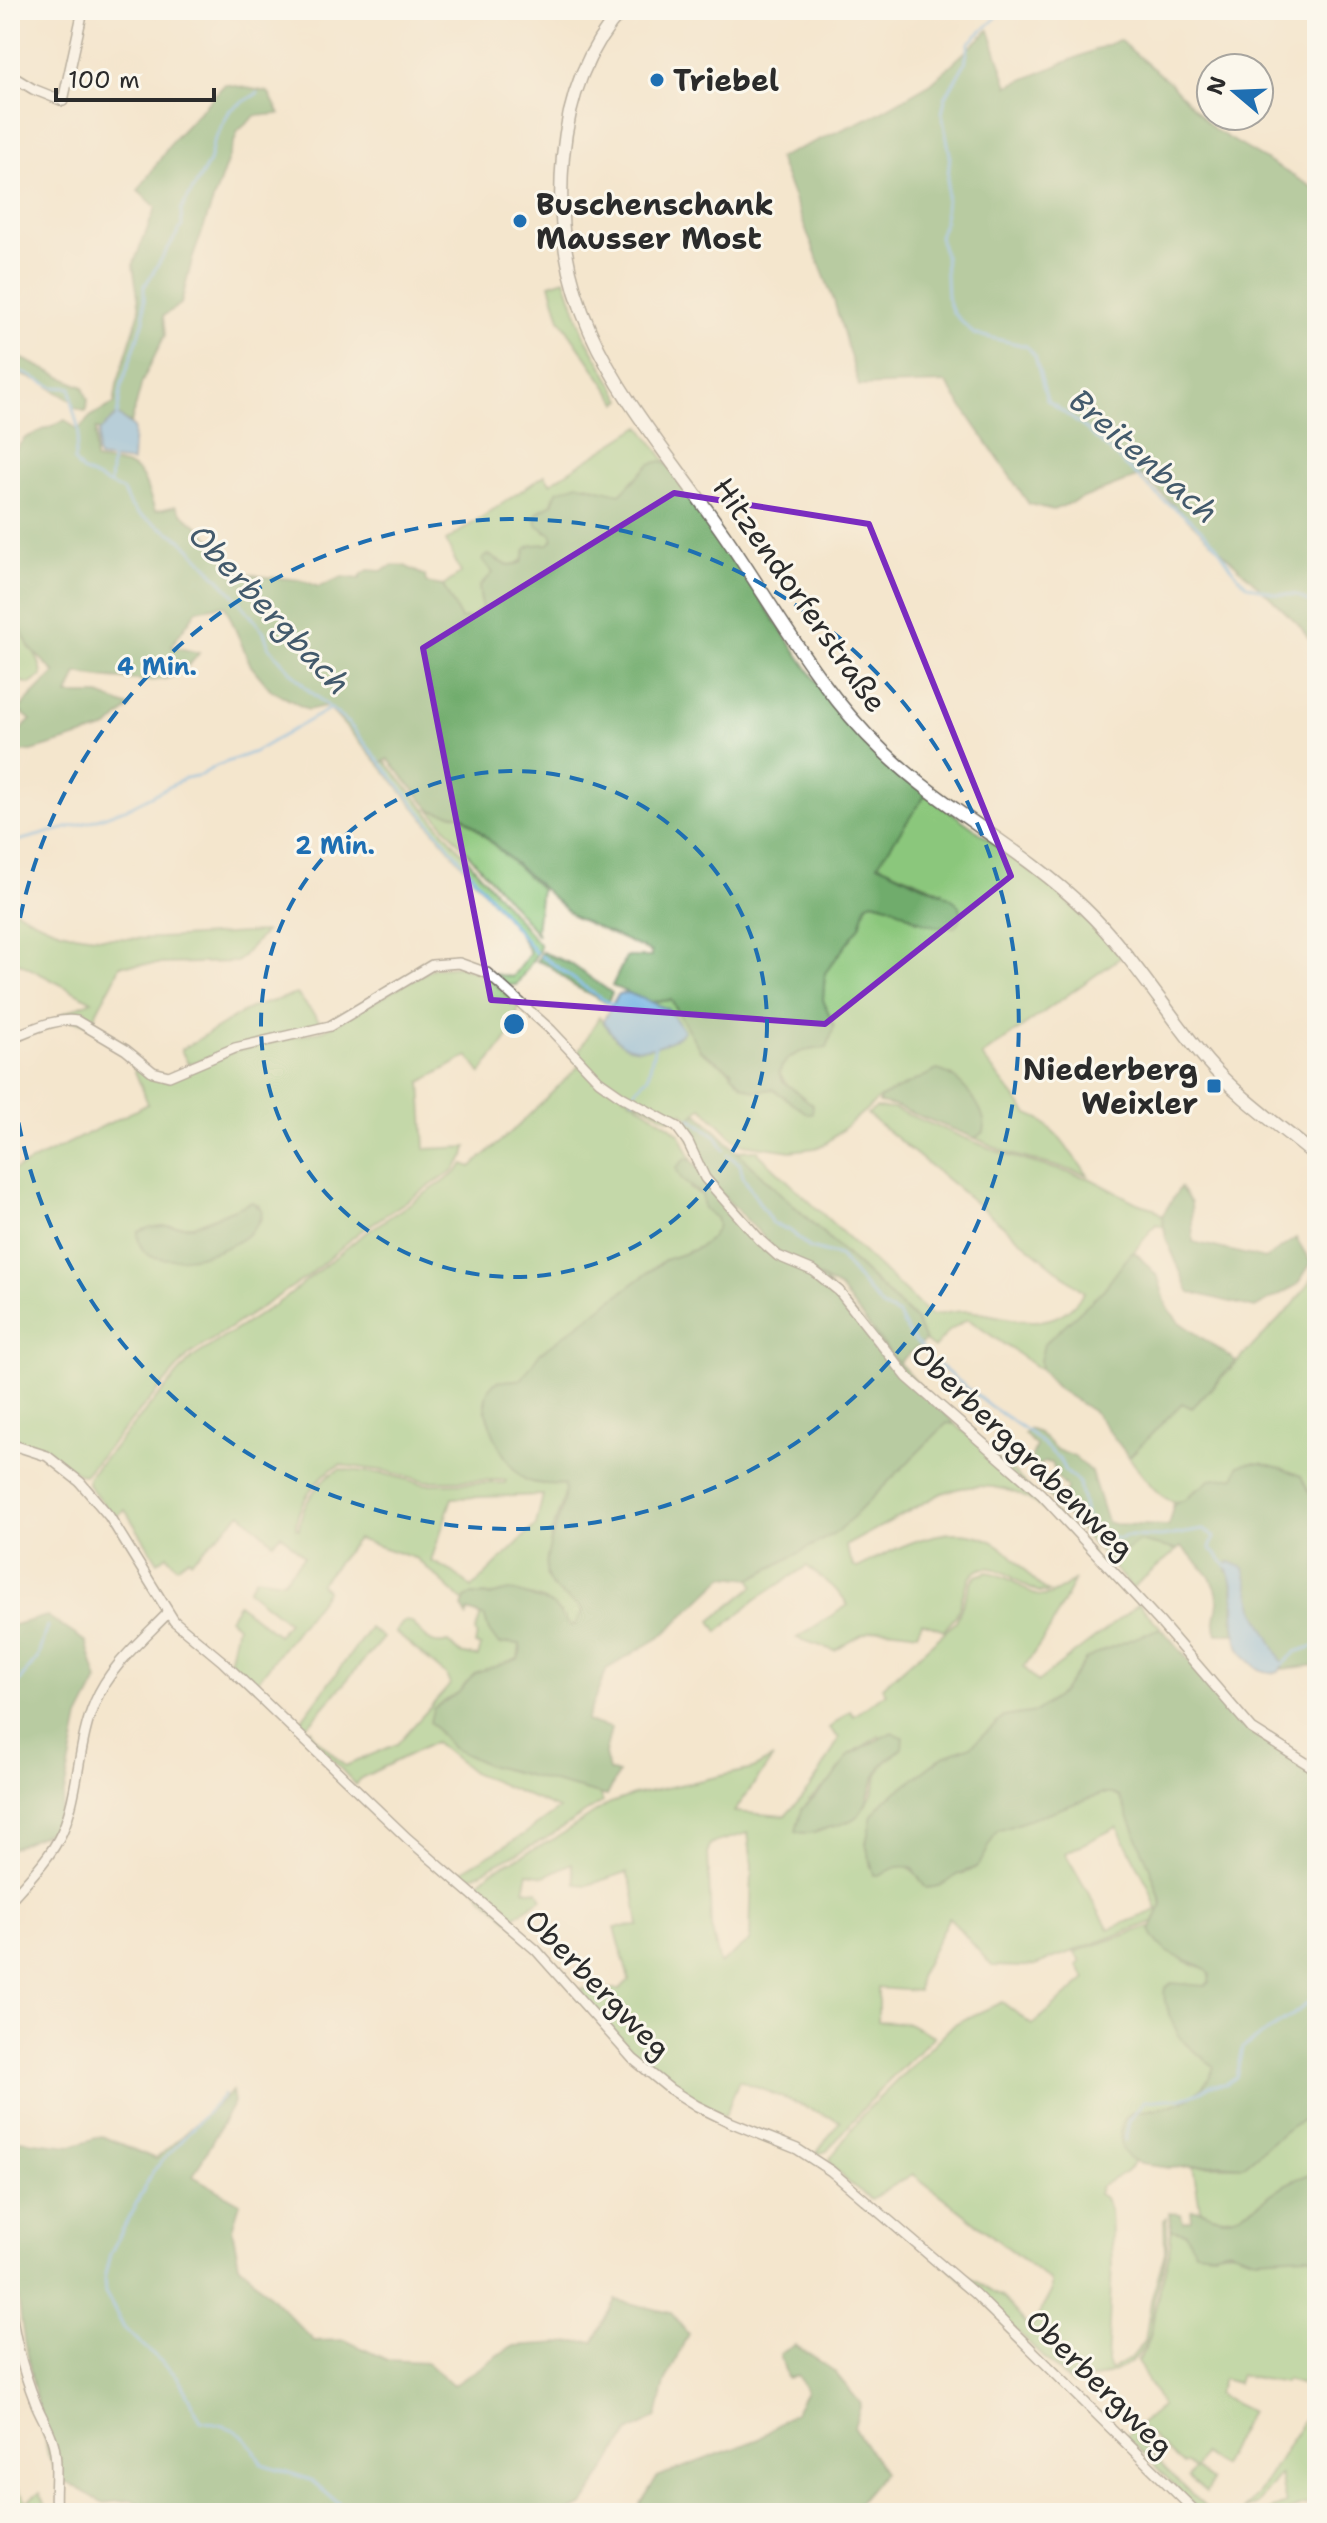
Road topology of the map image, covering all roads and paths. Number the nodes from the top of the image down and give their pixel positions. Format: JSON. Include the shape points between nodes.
{"nodes":[{"id":1,"x":83,"y":10,"type":"edge"},
{"id":2,"x":622,"y":10,"type":"edge"},
{"id":3,"x":1309,"y":10,"type":"edge"},
{"id":4,"x":1317,"y":20,"type":"edge"},
{"id":5,"x":10,"y":75,"type":"edge"},
{"id":6,"x":10,"y":1038,"type":"edge"},
{"id":7,"x":1317,"y":1157,"type":"edge"},
{"id":8,"x":10,"y":1444,"type":"edge"},
{"id":9,"x":168,"y":1613,"type":"junction"},
{"id":10,"x":1317,"y":1770,"type":"edge"},
{"id":11,"x":10,"y":1900,"type":"edge"},
{"id":12,"x":10,"y":2296,"type":"edge"},
{"id":13,"x":56,"y":2513,"type":"edge"},
{"id":14,"x":1197,"y":2513,"type":"edge"}],
"edges":[{"from":1,"to":5,"type":"street","via":[[63,101]]},
{"from":2,"to":7,"type":"main road","name":"Hitzendorferstraße","via":[[597,43],[577,86],[561,176],[562,227],[572,287],[610,374],[855,723],[917,781],[1043,871],[1088,912],[1213,1067]]},
{"from":3,"to":4,"type":"street"},
{"from":6,"to":10,"type":"street","name":"Oberberggrabenweg","via":[[52,1023],[77,1021],[153,1072],[169,1076],[235,1048],[330,1026],[432,965],[459,963],[487,973],[599,1081],[677,1127],[705,1178],[760,1240],[839,1291],[907,1377],[1041,1494],[1252,1729]]},
{"from":8,"to":9,"type":"street","name":"Oberbergweg","via":[[47,1456],[80,1482],[109,1516]]},
{"from":9,"to":11,"type":"street","via":[[117,1666],[99,1693],[62,1831]]},
{"from":9,"to":14,"type":"street","name":"Oberbergweg","via":[[372,1806],[536,1950],[633,2059],[704,2110],[797,2149],[831,2171],[975,2294]]},
{"from":12,"to":13,"type":"street","via":[[35,2401],[52,2440]]}]}
